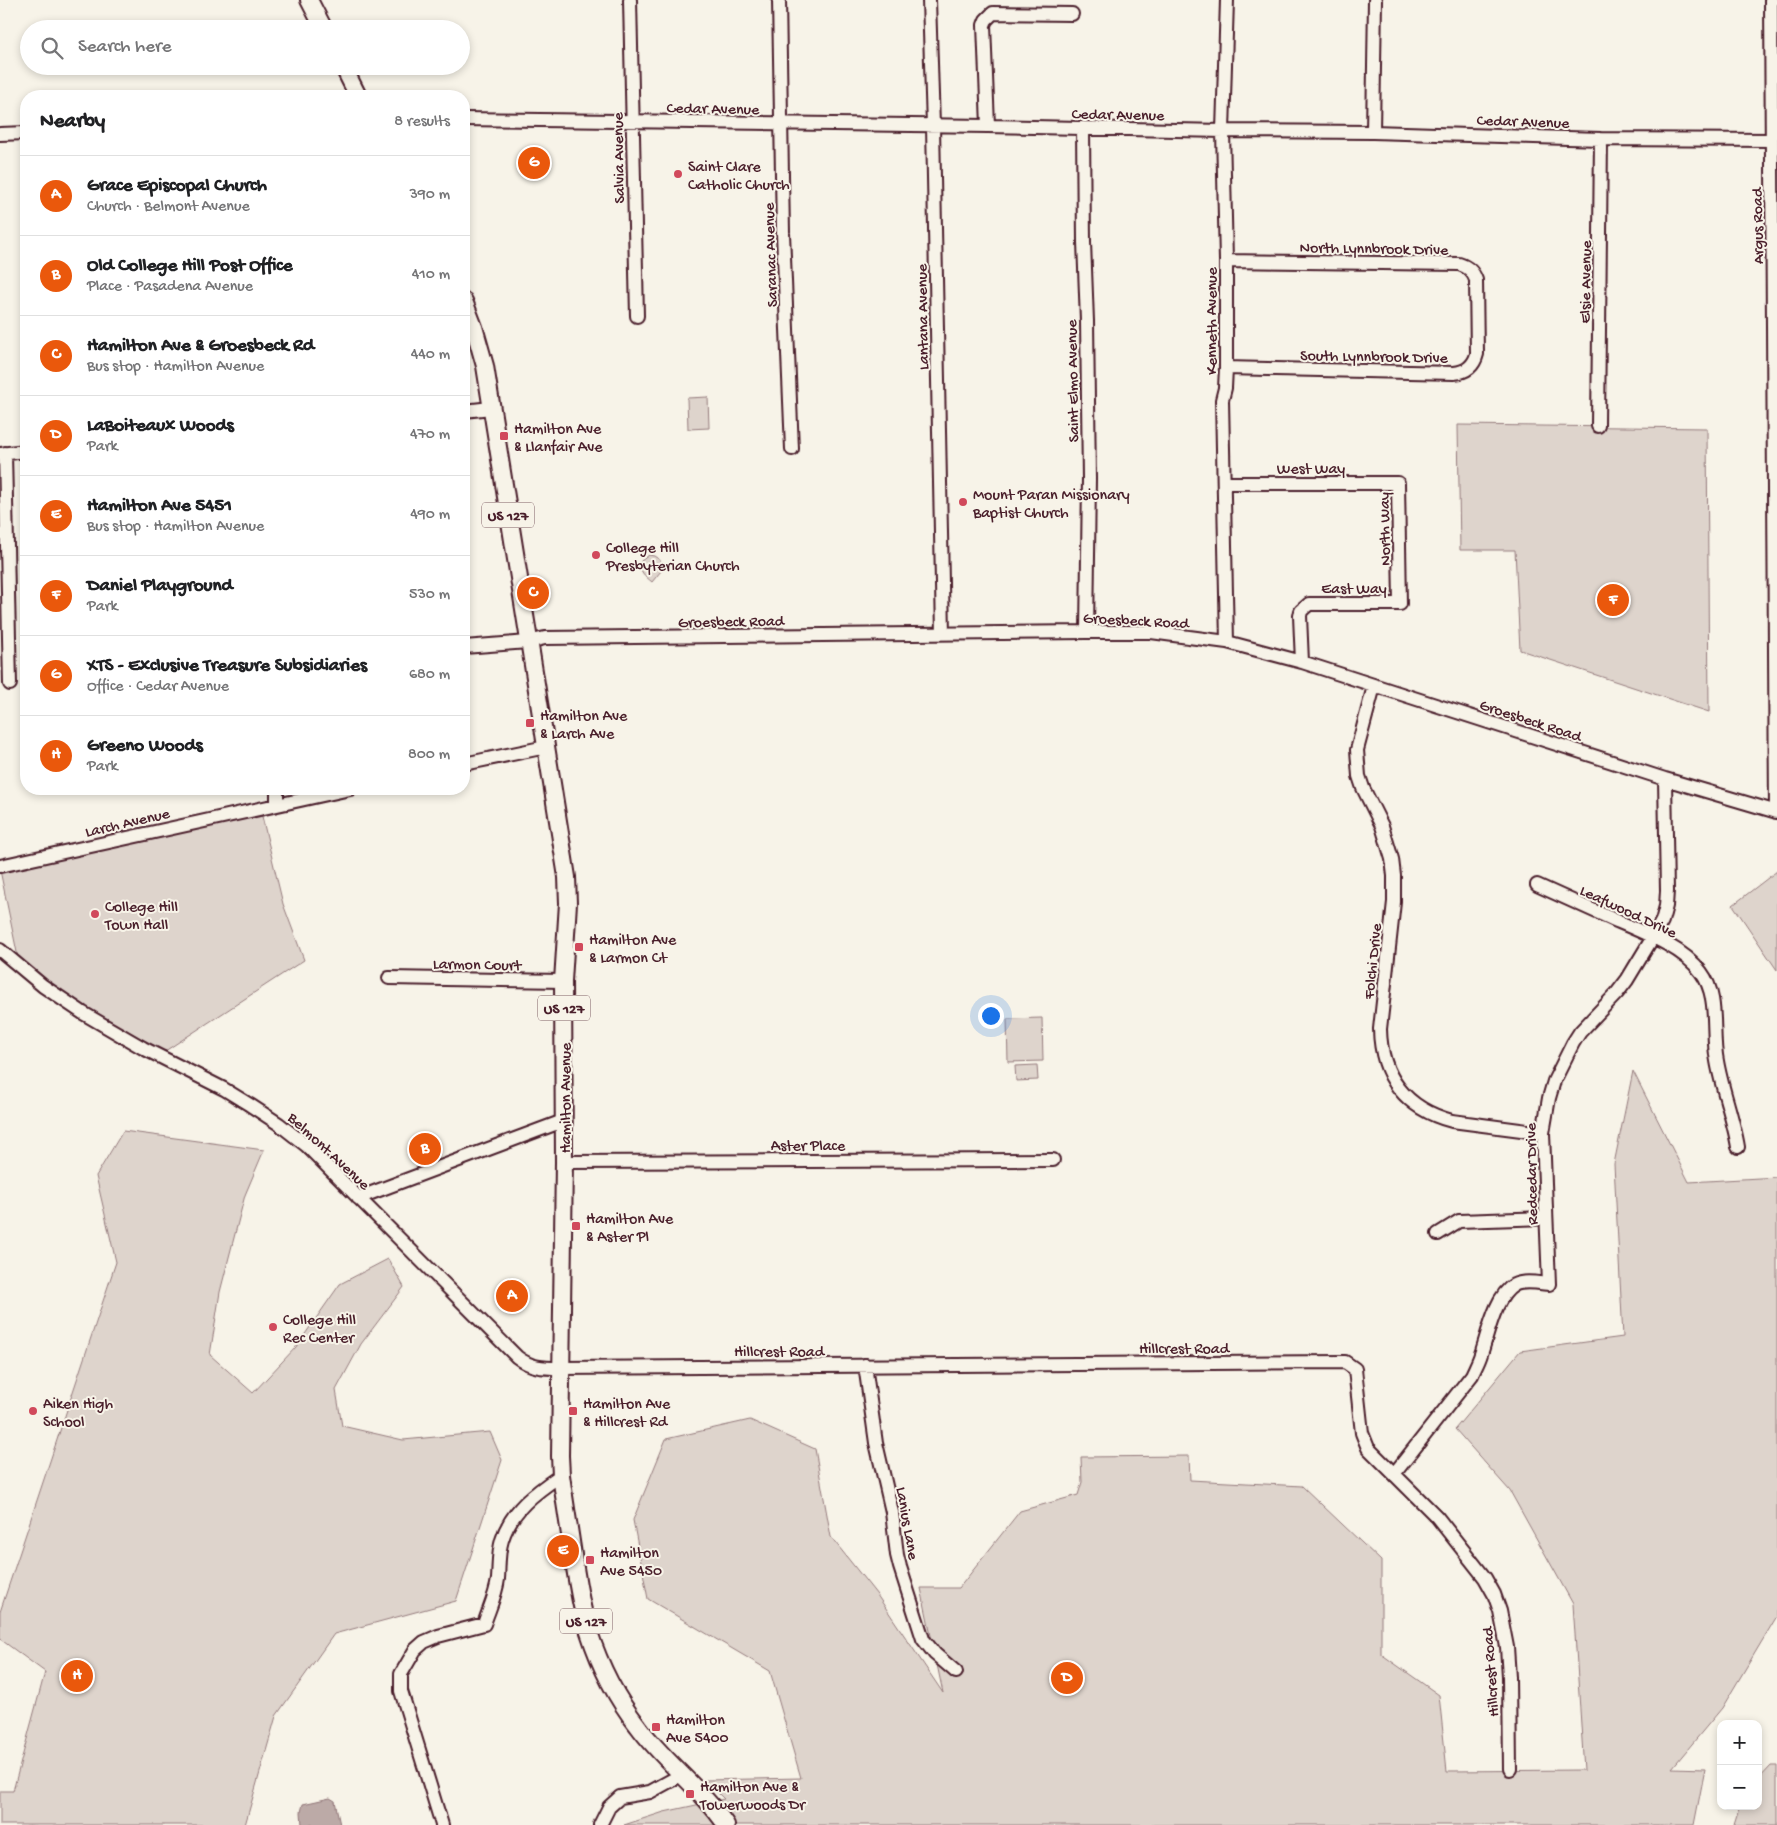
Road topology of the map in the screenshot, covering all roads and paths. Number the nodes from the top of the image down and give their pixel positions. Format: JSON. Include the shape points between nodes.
{"nodes":[{"id":1,"x":309,"y":0,"type":"edge"},
{"id":2,"x":630,"y":0,"type":"edge"},
{"id":3,"x":778,"y":0,"type":"edge"},
{"id":4,"x":929,"y":0,"type":"edge"},
{"id":5,"x":1227,"y":0,"type":"edge"},
{"id":6,"x":1375,"y":0,"type":"edge"},
{"id":7,"x":1771,"y":0,"type":"edge"},
{"id":8,"x":1072,"y":14,"type":"dead end"},
{"id":9,"x":319,"y":20,"type":"edge"},
{"id":10,"x":348,"y":75,"type":"edge"},
{"id":11,"x":355,"y":90,"type":"edge"},
{"id":12,"x":470,"y":119,"type":"edge"},
{"id":13,"x":633,"y":122,"type":"junction"},
{"id":14,"x":781,"y":124,"type":"junction"},
{"id":15,"x":933,"y":126,"type":"junction"},
{"id":16,"x":988,"y":126,"type":"junction"},
{"id":17,"x":1083,"y":128,"type":"junction"},
{"id":18,"x":1223,"y":131,"type":"junction"},
{"id":19,"x":1373,"y":132,"type":"junction"},
{"id":20,"x":20,"y":133,"type":"edge"},
{"id":21,"x":0,"y":134,"type":"edge"},
{"id":22,"x":1601,"y":139,"type":"junction"},
{"id":23,"x":1772,"y":140,"type":"junction"},
{"id":24,"x":1226,"y":261,"type":"junction"},
{"id":25,"x":1775,"y":277,"type":"edge"},
{"id":26,"x":637,"y":316,"type":"dead end"},
{"id":27,"x":470,"y":318,"type":"edge"},
{"id":28,"x":1477,"y":319,"type":"joint"},
{"id":29,"x":1226,"y":368,"type":"junction"},
{"id":30,"x":491,"y":408,"type":"junction"},
{"id":31,"x":470,"y":410,"type":"edge"},
{"id":32,"x":1598,"y":426,"type":"dead end"},
{"id":33,"x":792,"y":449,"type":"dead end"},
{"id":34,"x":20,"y":452,"type":"edge"},
{"id":35,"x":3,"y":453,"type":"edge"},
{"id":36,"x":1224,"y":483,"type":"junction"},
{"id":37,"x":1398,"y":483,"type":"joint"},
{"id":38,"x":1776,"y":497,"type":"edge"},
{"id":39,"x":1400,"y":604,"type":"joint"},
{"id":40,"x":1086,"y":632,"type":"junction"},
{"id":41,"x":943,"y":634,"type":"junction"},
{"id":42,"x":528,"y":642,"type":"junction"},
{"id":43,"x":1227,"y":642,"type":"junction"},
{"id":44,"x":470,"y":647,"type":"edge"},
{"id":45,"x":1302,"y":662,"type":"junction"},
{"id":46,"x":10,"y":684,"type":"dead end"},
{"id":47,"x":1374,"y":686,"type":"junction"},
{"id":48,"x":546,"y":747,"type":"junction"},
{"id":49,"x":470,"y":763,"type":"edge"},
{"id":50,"x":1665,"y":779,"type":"junction"},
{"id":51,"x":277,"y":795,"type":"edge"},
{"id":52,"x":321,"y":795,"type":"edge"},
{"id":53,"x":277,"y":804,"type":"junction"},
{"id":54,"x":1776,"y":812,"type":"edge"},
{"id":55,"x":0,"y":866,"type":"edge"},
{"id":56,"x":1537,"y":885,"type":"dead end"},
{"id":57,"x":1653,"y":937,"type":"junction"},
{"id":58,"x":0,"y":950,"type":"edge"},
{"id":59,"x":389,"y":978,"type":"dead end"},
{"id":60,"x":563,"y":981,"type":"junction"},
{"id":61,"x":563,"y":1121,"type":"junction"},
{"id":62,"x":1543,"y":1133,"type":"junction"},
{"id":63,"x":1738,"y":1146,"type":"dead end"},
{"id":64,"x":1053,"y":1160,"type":"dead end"},
{"id":65,"x":564,"y":1162,"type":"junction"},
{"id":66,"x":358,"y":1198,"type":"junction"},
{"id":67,"x":1546,"y":1218,"type":"junction"},
{"id":68,"x":1438,"y":1234,"type":"dead end"},
{"id":69,"x":865,"y":1365,"type":"junction"},
{"id":70,"x":560,"y":1368,"type":"junction"},
{"id":71,"x":1394,"y":1474,"type":"junction"},
{"id":72,"x":561,"y":1475,"type":"junction"},
{"id":73,"x":956,"y":1672,"type":"dead end"},
{"id":74,"x":1510,"y":1769,"type":"dead end"},
{"id":75,"x":681,"y":1775,"type":"junction"},
{"id":76,"x":442,"y":1825,"type":"edge"},
{"id":77,"x":600,"y":1825,"type":"edge"},
{"id":78,"x":726,"y":1825,"type":"edge"}],
"edges":[{"from":1,"to":9,"type":"main road"},
{"from":2,"to":13,"type":"street","name":"Salvia Avenue"},
{"from":3,"to":14,"type":"street","name":"Saranac Avenue"},
{"from":4,"to":15,"type":"street","name":"Lantana Avenue"},
{"from":5,"to":18,"type":"street","name":"Kenneth Avenue"},
{"from":6,"to":19,"type":"street"},
{"from":7,"to":23,"type":"street","name":"Argus Road"},
{"from":8,"to":16,"type":"street","via":[[993,13],[986,20]]},
{"from":10,"to":11,"type":"main road"},
{"from":12,"to":13,"type":"street","name":"Cedar Avenue"},
{"from":13,"to":14,"type":"street","name":"Cedar Avenue"},
{"from":13,"to":26,"type":"street","name":"Salvia Avenue"},
{"from":14,"to":15,"type":"street","name":"Cedar Avenue"},
{"from":14,"to":33,"type":"street","name":"Saranac Avenue"},
{"from":15,"to":16,"type":"street","name":"Cedar Avenue"},
{"from":15,"to":41,"type":"street","name":"Lantana Avenue"},
{"from":16,"to":17,"type":"street","name":"Cedar Avenue"},
{"from":17,"to":18,"type":"street","name":"Cedar Avenue"},
{"from":17,"to":40,"type":"street","name":"Saint Elmo Avenue","via":[[1090,488]]},
{"from":18,"to":19,"type":"street","name":"Cedar Avenue"},
{"from":18,"to":24,"type":"street","name":"Kenneth Avenue"},
{"from":19,"to":22,"type":"street","name":"Cedar Avenue"},
{"from":20,"to":21,"type":"street"},
{"from":22,"to":23,"type":"street","name":"Cedar Avenue"},
{"from":22,"to":32,"type":"street","name":"Elsie Avenue"},
{"from":23,"to":25,"type":"street","name":"Argus Road"},
{"from":24,"to":28,"type":"street","name":"North Lynnbrook Drive","via":[[1460,264],[1475,276]]},
{"from":24,"to":29,"type":"street","name":"Kenneth Avenue"},
{"from":25,"to":38,"type":"street","name":"Argus Road"},
{"from":27,"to":30,"type":"main road","name":"Hamilton Avenue","number":"US 127","via":[[480,346]]},
{"from":28,"to":29,"type":"street","name":"South Lynnbrook Drive","via":[[1476,358],[1468,369],[1461,372]]},
{"from":29,"to":36,"type":"street","name":"Kenneth Avenue","via":[[1222,400]]},
{"from":30,"to":31,"type":"street"},
{"from":30,"to":42,"type":"main road","name":"Hamilton Avenue","number":"US 127"},
{"from":34,"to":35,"type":"street"},
{"from":35,"to":46,"type":"street"},
{"from":36,"to":37,"type":"street","name":"West Way"},
{"from":36,"to":43,"type":"street","name":"Kenneth Avenue"},
{"from":37,"to":39,"type":"street","name":"North Way"},
{"from":38,"to":54,"type":"street","name":"Argus Road"},
{"from":39,"to":45,"type":"street","name":"East Way","via":[[1309,604],[1300,616]]},
{"from":40,"to":41,"type":"street","name":"Groesbeck Road"},
{"from":40,"to":43,"type":"street","name":"Groesbeck Road","via":[[1151,632]]},
{"from":41,"to":42,"type":"street","name":"Groesbeck Road","via":[[545,638]]},
{"from":42,"to":44,"type":"street","name":"Groesbeck Road"},
{"from":42,"to":48,"type":"main road","name":"Hamilton Avenue","number":"US 127"},
{"from":43,"to":45,"type":"street","name":"Groesbeck Road"},
{"from":45,"to":47,"type":"street","name":"Groesbeck Road"},
{"from":47,"to":50,"type":"street","name":"Groesbeck Road"},
{"from":47,"to":62,"type":"street","name":"Folchi Drive","via":[[1357,746],[1357,763],[1363,788],[1387,838],[1394,876],[1380,1029],[1386,1068],[1406,1097],[1439,1118]]},
{"from":48,"to":49,"type":"street"},
{"from":48,"to":60,"type":"main road","name":"Hamilton Avenue","number":"US 127","via":[[567,877]]},
{"from":50,"to":54,"type":"street","name":"Groesbeck Road"},
{"from":50,"to":57,"type":"street","name":"Redcedar Drive","via":[[1666,906]]},
{"from":51,"to":53,"type":"street"},
{"from":52,"to":53,"type":"street","name":"Larch Avenue"},
{"from":53,"to":55,"type":"street","name":"Larch Avenue"},
{"from":56,"to":57,"type":"street","name":"Leafwood Drive"},
{"from":57,"to":62,"type":"street","name":"Redcedar Drive","via":[[1627,980],[1573,1043],[1554,1082]]},
{"from":57,"to":63,"type":"street","name":"Leafwood Drive","via":[[1692,962],[1710,988],[1716,1059]]},
{"from":58,"to":66,"type":"street","name":"Belmont Avenue","via":[[43,986],[83,1013],[224,1089],[275,1121],[307,1146]]},
{"from":59,"to":60,"type":"street","name":"Larmon Court"},
{"from":60,"to":61,"type":"main road","name":"Hamilton Avenue","number":"US 127"},
{"from":61,"to":65,"type":"main road","name":"Hamilton Avenue","number":"US 127"},
{"from":61,"to":66,"type":"street"},
{"from":62,"to":67,"type":"street","name":"Redcedar Drive"},
{"from":64,"to":65,"type":"street","name":"Aster Place"},
{"from":65,"to":70,"type":"main road","name":"Hamilton Avenue","number":"US 127"},
{"from":66,"to":70,"type":"street","name":"Belmont Avenue","via":[[517,1357],[540,1368]]},
{"from":67,"to":68,"type":"street","via":[[1459,1221]]},
{"from":67,"to":71,"type":"street","name":"Redcedar Drive","via":[[1549,1284],[1515,1284],[1504,1294],[1472,1375]]},
{"from":69,"to":70,"type":"street","name":"Hillcrest Road"},
{"from":69,"to":71,"type":"street","name":"Hillcrest Road","via":[[1345,1362],[1354,1369],[1362,1433],[1368,1448]]},
{"from":69,"to":73,"type":"street","name":"Lanius Lane","via":[[900,1567],[923,1639]]},
{"from":70,"to":72,"type":"main road","name":"Hamilton Avenue","number":"US 127"},
{"from":71,"to":74,"type":"street","name":"Hillcrest Road","via":[[1438,1517],[1494,1594],[1507,1647]]},
{"from":72,"to":75,"type":"main road","name":"Hamilton Avenue","number":"US 127","via":[[580,1597],[588,1631],[600,1661],[625,1709]]},
{"from":72,"to":76,"type":"street","via":[[520,1507],[509,1524],[502,1541],[495,1595],[484,1624],[424,1642],[415,1650],[401,1674],[401,1691]]},
{"from":75,"to":77,"type":"street","via":[[650,1792],[620,1797],[609,1807]]},
{"from":75,"to":78,"type":"main road","name":"Hamilton Avenue","number":"US 127"}]}
